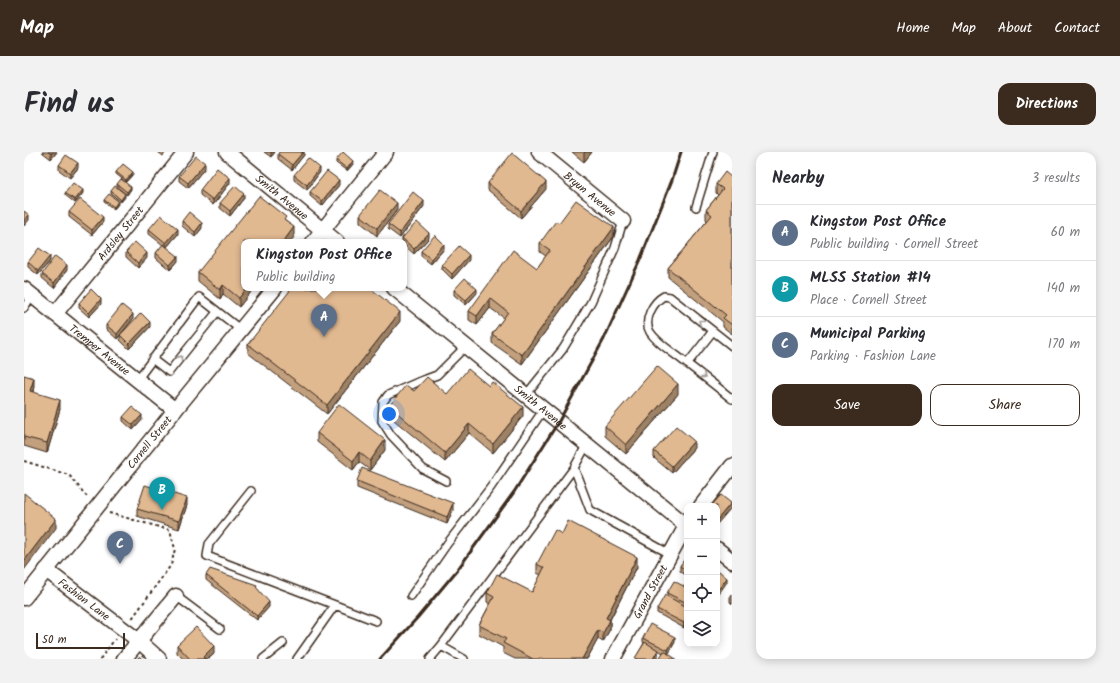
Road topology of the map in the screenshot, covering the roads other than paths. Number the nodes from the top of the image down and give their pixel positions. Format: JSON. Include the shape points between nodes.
{"nodes":[{"id":1,"x":186,"y":152,"type":"edge"},
{"id":2,"x":227,"y":152,"type":"edge"},
{"id":3,"x":386,"y":152,"type":"edge"},
{"id":4,"x":539,"y":152,"type":"edge"},
{"id":5,"x":714,"y":152,"type":"edge"},
{"id":6,"x":696,"y":207,"type":"dead end"},
{"id":7,"x":623,"y":221,"type":"joint"},
{"id":8,"x":323,"y":230,"type":"junction"},
{"id":9,"x":316,"y":239,"type":"edge"},
{"id":10,"x":334,"y":239,"type":"edge"},
{"id":11,"x":273,"y":291,"type":"edge"},
{"id":12,"x":398,"y":291,"type":"edge"},
{"id":13,"x":28,"y":292,"type":"edge"},
{"id":14,"x":24,"y":308,"type":"edge"},
{"id":15,"x":217,"y":312,"type":"junction"},
{"id":16,"x":55,"y":314,"type":"junction"},
{"id":17,"x":241,"y":330,"type":"junction"},
{"id":18,"x":713,"y":331,"type":"junction"},
{"id":19,"x":466,"y":346,"type":"junction"},
{"id":20,"x":732,"y":346,"type":"edge"},
{"id":21,"x":152,"y":359,"type":"junction"},
{"id":22,"x":687,"y":364,"type":"junction"},
{"id":23,"x":136,"y":380,"type":"junction"},
{"id":24,"x":526,"y":394,"type":"junction"},
{"id":25,"x":732,"y":399,"type":"edge"},
{"id":26,"x":544,"y":409,"type":"junction"},
{"id":27,"x":175,"y":410,"type":"junction"},
{"id":28,"x":587,"y":444,"type":"junction"},
{"id":29,"x":732,"y":466,"type":"edge"},
{"id":30,"x":574,"y":468,"type":"junction"},
{"id":31,"x":446,"y":480,"type":"dead end"},
{"id":32,"x":251,"y":491,"type":"dead end"},
{"id":33,"x":703,"y":503,"type":"edge"},
{"id":34,"x":684,"y":523,"type":"edge"},
{"id":35,"x":684,"y":530,"type":"edge"},
{"id":36,"x":720,"y":551,"type":"edge"},
{"id":37,"x":670,"y":554,"type":"junction"},
{"id":38,"x":732,"y":561,"type":"edge"},
{"id":39,"x":46,"y":570,"type":"junction"},
{"id":40,"x":176,"y":596,"type":"joint"},
{"id":41,"x":411,"y":596,"type":"dead end"},
{"id":42,"x":24,"y":598,"type":"edge"},
{"id":43,"x":335,"y":605,"type":"junction"},
{"id":44,"x":376,"y":621,"type":"dead end"},
{"id":45,"x":220,"y":629,"type":"dead end"},
{"id":46,"x":139,"y":641,"type":"junction"},
{"id":47,"x":283,"y":642,"type":"dead end"},
{"id":48,"x":441,"y":646,"type":"junction"},
{"id":49,"x":462,"y":658,"type":"edge"},
{"id":50,"x":124,"y":659,"type":"edge"},
{"id":51,"x":159,"y":659,"type":"edge"},
{"id":52,"x":263,"y":659,"type":"edge"},
{"id":53,"x":297,"y":659,"type":"edge"},
{"id":54,"x":430,"y":659,"type":"edge"},
{"id":55,"x":613,"y":659,"type":"edge"}],
"edges":[{"from":1,"to":16,"type":"street","name":"Ardsley Street"},
{"from":2,"to":8,"type":"street","name":"Smith Avenue"},
{"from":3,"to":8,"type":"street"},
{"from":4,"to":7,"type":"street","name":"Bryun Avenue"},
{"from":5,"to":6,"type":"lane"},
{"from":7,"to":24,"type":"lane","via":[[615,248],[590,302],[563,349]]},
{"from":8,"to":9,"type":"street"},
{"from":8,"to":10,"type":"street","name":"Smith Avenue"},
{"from":11,"to":17,"type":"street","name":"Cornell Street"},
{"from":12,"to":19,"type":"street","name":"Smith Avenue"},
{"from":13,"to":14,"type":"lane"},
{"from":13,"to":16,"type":"street","name":"Tremper Avenue"},
{"from":15,"to":17,"type":"lane"},
{"from":21,"to":15,"type":"lane","one_way":true,"via":[[169,372]]},
{"from":15,"to":21,"type":"lane","via":[[199,297]]},
{"from":16,"to":23,"type":"street","name":"Tremper Avenue"},
{"from":17,"to":27,"type":"street","name":"Cornell Street"},
{"from":18,"to":20,"type":"lane"},
{"from":18,"to":22,"type":"lane"},
{"from":18,"to":22,"type":"lane","one_way":true,"via":[[670,297],[664,296],[655,304],[647,319],[650,332]]},
{"from":19,"to":24,"type":"street","name":"Smith Avenue"},
{"from":19,"to":31,"type":"lane","via":[[438,376],[388,395],[383,402],[382,421],[391,435],[423,469]]},
{"from":21,"to":23,"type":"lane"},
{"from":22,"to":25,"type":"lane","one_way":true},
{"from":23,"to":27,"type":"street","name":"Tremper Avenue"},
{"from":24,"to":26,"type":"street","name":"Smith Avenue"},
{"from":26,"to":28,"type":"street","name":"Smith Avenue"},
{"from":26,"to":41,"type":"lane","via":[[491,487]]},
{"from":27,"to":39,"type":"street","name":"Cornell Street"},
{"from":28,"to":30,"type":"lane"},
{"from":28,"to":34,"type":"street","name":"Smith Avenue"},
{"from":29,"to":33,"type":"street"},
{"from":30,"to":37,"type":"lane","via":[[590,510]]},
{"from":30,"to":48,"type":"lane"},
{"from":32,"to":43,"type":"lane","via":[[209,544],[207,556]]},
{"from":35,"to":37,"type":"street","name":"Grand Street"},
{"from":36,"to":38,"type":"street"},
{"from":37,"to":55,"type":"street","name":"Grand Street"},
{"from":39,"to":42,"type":"street","name":"Cornell Street"},
{"from":39,"to":46,"type":"street","name":"Fashion Lane"},
{"from":40,"to":45,"type":"lane"},
{"from":40,"to":46,"type":"street"},
{"from":43,"to":44,"type":"lane"},
{"from":43,"to":53,"type":"lane"},
{"from":46,"to":50,"type":"street"},
{"from":46,"to":51,"type":"street","name":"Fashion Lane"},
{"from":47,"to":52,"type":"lane"},
{"from":48,"to":49,"type":"lane"},
{"from":48,"to":54,"type":"lane"}]}
